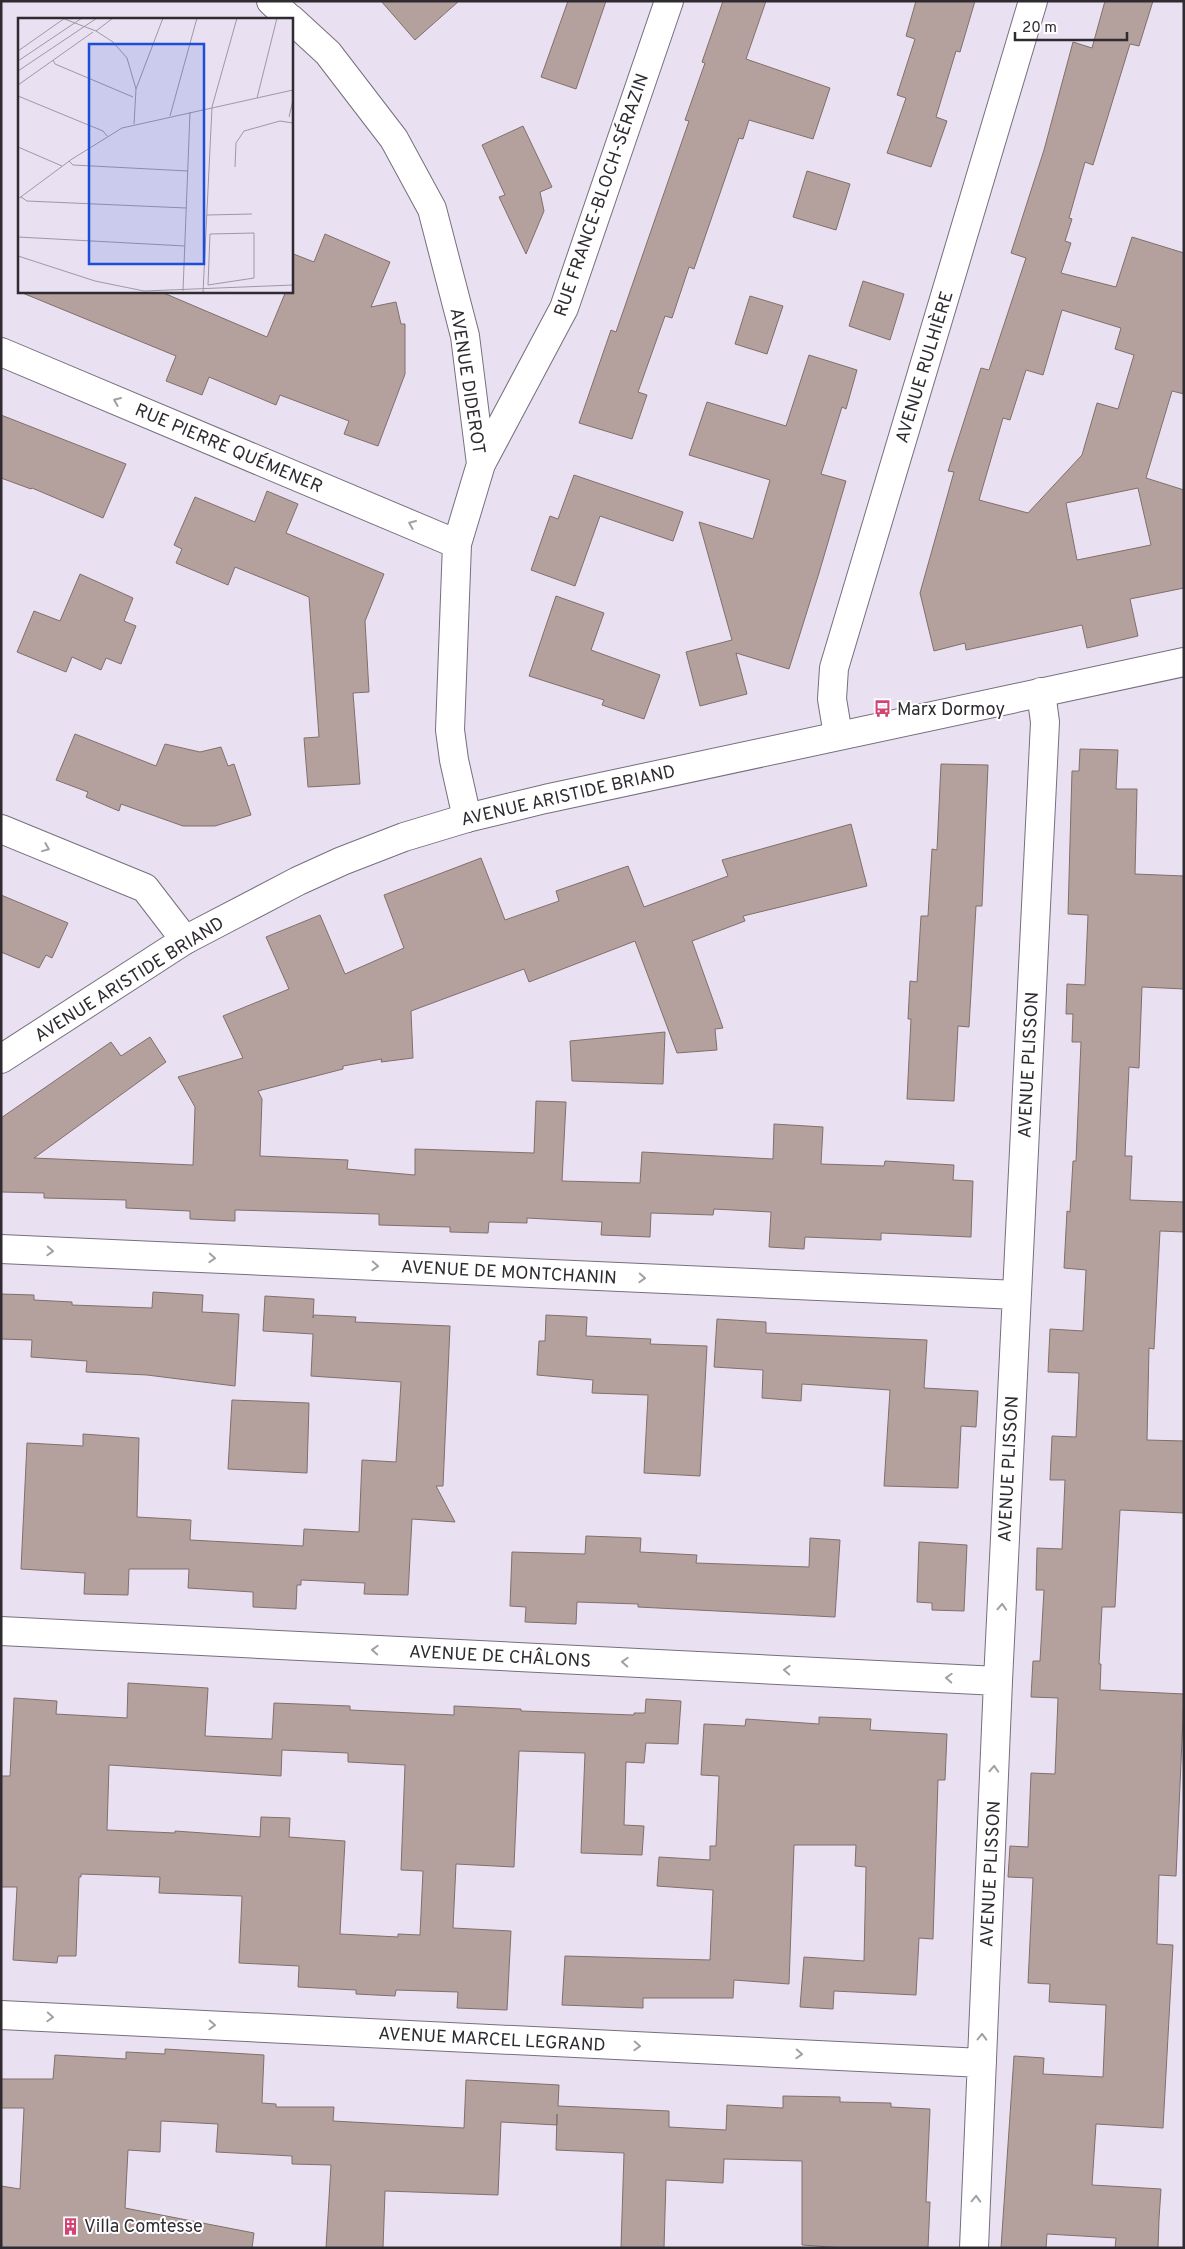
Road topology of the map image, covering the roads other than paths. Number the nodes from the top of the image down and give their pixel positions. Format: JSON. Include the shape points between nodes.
{"nodes":[{"id":1,"x":271,"y":1,"type":"edge"},
{"id":2,"x":669,"y":1,"type":"edge"},
{"id":3,"x":1033,"y":1,"type":"edge"},
{"id":4,"x":290,"y":18,"type":"edge"},
{"id":5,"x":292,"y":20,"type":"edge"},
{"id":6,"x":1,"y":352,"type":"edge"},
{"id":7,"x":481,"y":464,"type":"junction"},
{"id":8,"x":457,"y":544,"type":"junction"},
{"id":9,"x":1184,"y":662,"type":"edge"},
{"id":10,"x":1041,"y":692,"type":"junction"},
{"id":11,"x":838,"y":735,"type":"junction"},
{"id":12,"x":467,"y":818,"type":"junction"},
{"id":13,"x":1,"y":829,"type":"edge"},
{"id":14,"x":185,"y":940,"type":"junction"},
{"id":15,"x":1,"y":1059,"type":"edge"},
{"id":16,"x":1,"y":1249,"type":"edge"},
{"id":17,"x":1016,"y":1295,"type":"junction"},
{"id":18,"x":1,"y":1631,"type":"edge"},
{"id":19,"x":998,"y":1681,"type":"junction"},
{"id":20,"x":1,"y":2015,"type":"edge"},
{"id":21,"x":982,"y":2063,"type":"junction"},
{"id":22,"x":974,"y":2248,"type":"edge"}],
"edges":[{"from":1,"to":4,"type":"street","name":"AVENUE DIDEROT"},
{"from":2,"to":7,"type":"street","name":"RUE FRANCE-BLOCH-SÉRAZIN","via":[[564,308]]},
{"from":3,"to":11,"type":"street","name":"AVENUE RULHIÈRE","via":[[834,668],[832,698]]},
{"from":5,"to":7,"type":"street","name":"AVENUE DIDEROT","via":[[328,53],[394,138],[432,209],[465,336]]},
{"from":8,"to":6,"type":"street","name":"RUE PIERRE QUÉMENER","one_way":true},
{"from":7,"to":8,"type":"street","name":"AVENUE DIDEROT"},
{"from":8,"to":12,"type":"street","name":"AVENUE DIDEROT","via":[[450,730]]},
{"from":9,"to":10,"type":"street","name":"AVENUE ARISTIDE BRIAND"},
{"from":10,"to":11,"type":"street","name":"AVENUE ARISTIDE BRIAND"},
{"from":10,"to":17,"type":"street","name":"AVENUE PLISSON","via":[[1045,722]]},
{"from":11,"to":12,"type":"street","name":"AVENUE ARISTIDE BRIAND"},
{"from":12,"to":14,"type":"street","name":"AVENUE ARISTIDE BRIAND","via":[[404,837],[342,861]]},
{"from":13,"to":14,"type":"street","one_way":true,"via":[[145,888]]},
{"from":14,"to":15,"type":"street","name":"AVENUE ARISTIDE BRIAND"},
{"from":16,"to":17,"type":"street","name":"AVENUE DE MONTCHANIN","one_way":true},
{"from":19,"to":17,"type":"street","name":"AVENUE PLISSON","one_way":true},
{"from":19,"to":18,"type":"street","name":"AVENUE DE CHÂLONS","one_way":true},
{"from":21,"to":19,"type":"street","name":"AVENUE PLISSON","one_way":true},
{"from":20,"to":21,"type":"street","name":"AVENUE MARCEL LEGRAND","one_way":true},
{"from":22,"to":21,"type":"street","name":"AVENUE PLISSON","one_way":true}]}
